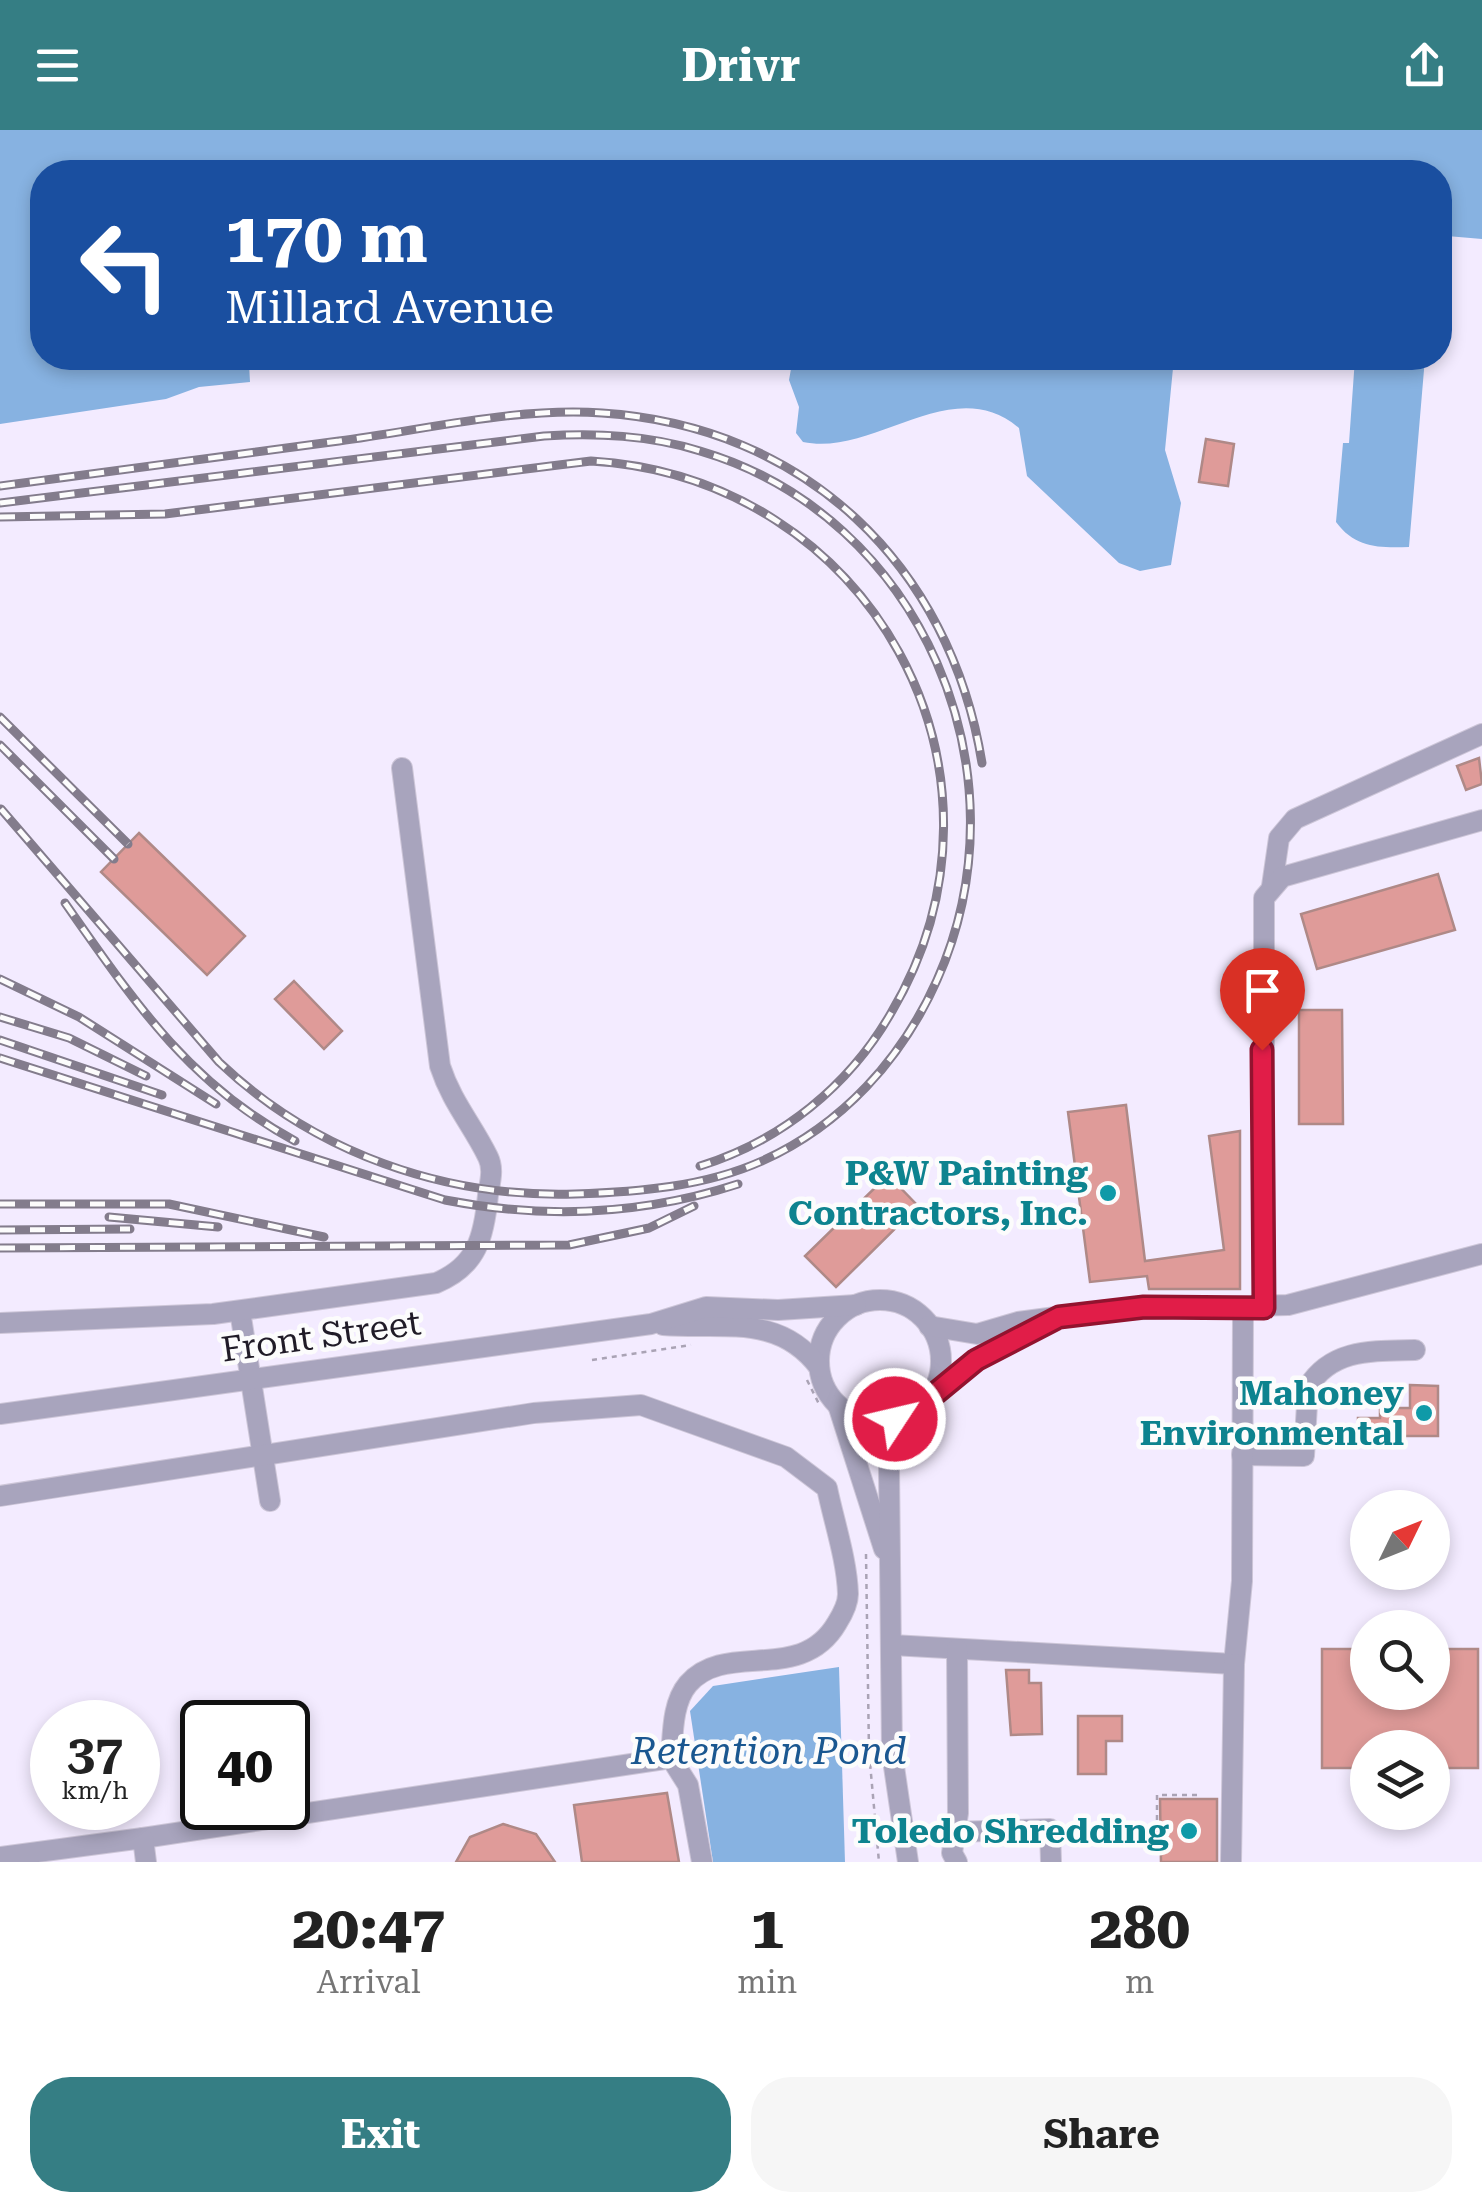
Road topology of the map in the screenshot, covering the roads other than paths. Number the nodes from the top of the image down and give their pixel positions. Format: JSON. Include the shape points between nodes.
{"nodes":[{"id":1,"x":1482,"y":734,"type":"edge"},
{"id":2,"x":402,"y":768,"type":"dead end"},
{"id":3,"x":1482,"y":820,"type":"edge"},
{"id":4,"x":1272,"y":886,"type":"junction"},
{"id":5,"x":1482,"y":1254,"type":"edge"},
{"id":6,"x":856,"y":1305,"type":"junction"},
{"id":7,"x":1242,"y":1308,"type":"junction"},
{"id":8,"x":1264,"y":1308,"type":"junction"},
{"id":9,"x":240,"y":1311,"type":"junction"},
{"id":10,"x":1059,"y":1317,"type":"junction"},
{"id":11,"x":0,"y":1323,"type":"edge"},
{"id":12,"x":651,"y":1324,"type":"junction"},
{"id":13,"x":929,"y":1326,"type":"junction"},
{"id":14,"x":1415,"y":1350,"type":"dead end"},
{"id":15,"x":812,"y":1370,"type":"junction"},
{"id":16,"x":249,"y":1380,"type":"junction"},
{"id":17,"x":921,"y":1404,"type":"junction"},
{"id":18,"x":832,"y":1411,"type":"junction"},
{"id":19,"x":0,"y":1414,"type":"edge"},
{"id":20,"x":262,"y":1454,"type":"junction"},
{"id":21,"x":1242,"y":1455,"type":"junction"},
{"id":22,"x":0,"y":1496,"type":"edge"},
{"id":23,"x":270,"y":1502,"type":"dead end"},
{"id":24,"x":890,"y":1570,"type":"junction"},
{"id":25,"x":892,"y":1645,"type":"junction"},
{"id":26,"x":957,"y":1649,"type":"junction"},
{"id":27,"x":1234,"y":1664,"type":"junction"},
{"id":28,"x":671,"y":1758,"type":"junction"},
{"id":29,"x":954,"y":1832,"type":"junction"},
{"id":30,"x":143,"y":1838,"type":"junction"},
{"id":31,"x":0,"y":1857,"type":"edge"},
{"id":32,"x":146,"y":1862,"type":"edge"},
{"id":33,"x":702,"y":1862,"type":"edge"},
{"id":34,"x":908,"y":1862,"type":"edge"},
{"id":35,"x":957,"y":1862,"type":"edge"},
{"id":36,"x":1051,"y":1862,"type":"edge"},
{"id":37,"x":1231,"y":1862,"type":"edge"}],
"edges":[{"from":1,"to":4,"type":"street","via":[[1295,819],[1279,838]]},
{"from":2,"to":9,"type":"street","via":[[440,1066],[492,1176],[480,1246],[458,1274],[436,1283]]},
{"from":3,"to":4,"type":"street","via":[[1290,874]]},
{"from":4,"to":8,"type":"street","via":[[1262,905]]},
{"from":5,"to":8,"type":"street"},
{"from":6,"to":12,"type":"street","name":"Front Street","via":[[706,1307]]},
{"from":6,"to":13,"type":"street","via":[[899,1304]]},
{"from":6,"to":15,"type":"street","via":[[828,1328]]},
{"from":7,"to":8,"type":"street"},
{"from":7,"to":10,"type":"street","via":[[1144,1307]]},
{"from":7,"to":21,"type":"street"},
{"from":9,"to":11,"type":"street"},
{"from":9,"to":16,"type":"street"},
{"from":10,"to":13,"type":"street","via":[[977,1334]]},
{"from":10,"to":17,"type":"street","via":[[976,1360]]},
{"from":12,"to":15,"type":"street","name":"Front Street","via":[[763,1326],[793,1340]]},
{"from":12,"to":16,"type":"street","name":"Front Street"},
{"from":13,"to":17,"type":"street","via":[[940,1365]]},
{"from":14,"to":21,"type":"street","via":[[1362,1351],[1332,1360],[1308,1387],[1304,1456]]},
{"from":15,"to":18,"type":"street"},
{"from":16,"to":19,"type":"street","name":"Front Street"},
{"from":16,"to":20,"type":"street"},
{"from":17,"to":18,"type":"street","via":[[875,1421]]},
{"from":17,"to":24,"type":"street","via":[[898,1432],[890,1458]]},
{"from":18,"to":24,"type":"street","via":[[861,1466]]},
{"from":20,"to":22,"type":"street"},
{"from":20,"to":23,"type":"street"},
{"from":20,"to":28,"type":"street","via":[[640,1404],[786,1457],[827,1488],[848,1598],[826,1639],[808,1654],[708,1669],[688,1684],[677,1705]]},
{"from":21,"to":27,"type":"street"},
{"from":24,"to":25,"type":"street"},
{"from":25,"to":26,"type":"street"},
{"from":25,"to":34,"type":"street","via":[[892,1753]]},
{"from":26,"to":27,"type":"street"},
{"from":26,"to":29,"type":"street"},
{"from":27,"to":37,"type":"street"},
{"from":28,"to":30,"type":"street"},
{"from":28,"to":33,"type":"street","via":[[688,1785]]},
{"from":29,"to":35,"type":"street"},
{"from":29,"to":36,"type":"street","via":[[1050,1829]]},
{"from":30,"to":31,"type":"street"},
{"from":30,"to":32,"type":"street"}]}
